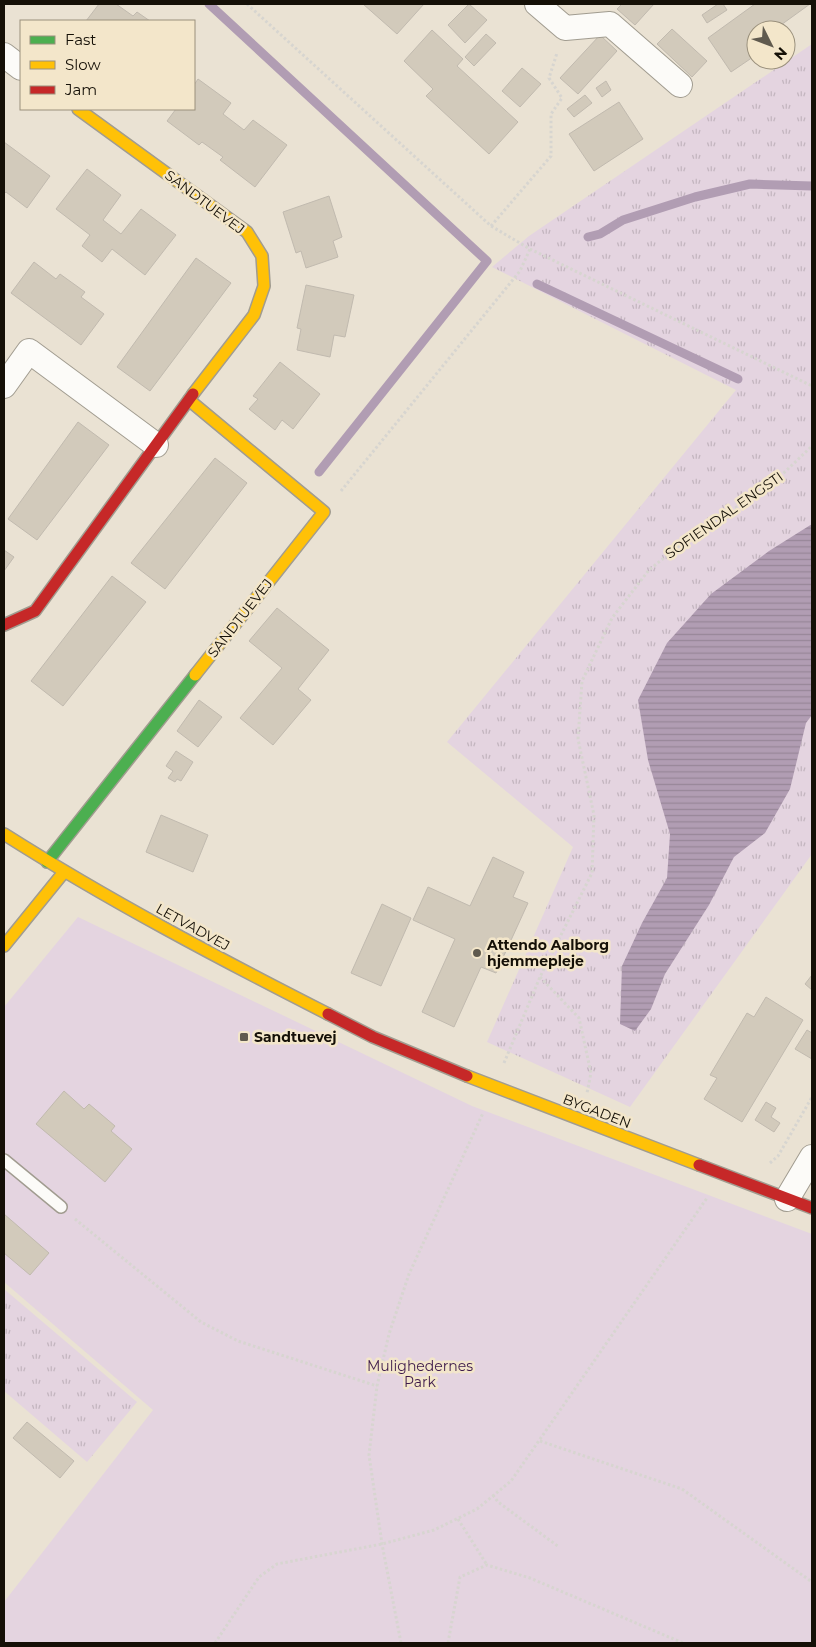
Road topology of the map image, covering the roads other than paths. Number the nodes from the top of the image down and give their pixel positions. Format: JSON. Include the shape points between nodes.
{"nodes":[{"id":1,"x":537,"y":4,"type":"edge"},
{"id":2,"x":4,"y":55,"type":"edge"},
{"id":3,"x":20,"y":67,"type":"edge"},
{"id":4,"x":680,"y":85,"type":"dead end"},
{"id":5,"x":79,"y":110,"type":"edge"},
{"id":6,"x":4,"y":386,"type":"edge"},
{"id":7,"x":189,"y":400,"type":"junction"},
{"id":8,"x":156,"y":445,"type":"junction"},
{"id":9,"x":4,"y":625,"type":"edge"},
{"id":10,"x":4,"y":834,"type":"edge"},
{"id":11,"x":47,"y":862,"type":"junction"},
{"id":12,"x":64,"y":872,"type":"junction"},
{"id":13,"x":4,"y":946,"type":"edge"},
{"id":14,"x":373,"y":1037,"type":"joint"},
{"id":15,"x":812,"y":1157,"type":"edge"},
{"id":16,"x":4,"y":1160,"type":"edge"},
{"id":17,"x":787,"y":1199,"type":"junction"},
{"id":18,"x":61,"y":1207,"type":"road end"},
{"id":19,"x":812,"y":1208,"type":"edge"}],
"edges":[{"from":1,"to":4,"type":"street","via":[[565,28],[610,24]]},
{"from":2,"to":3,"type":"street"},
{"from":5,"to":7,"type":"street","name":"SANDTUEVEJ","via":[[247,232],[262,256],[264,286],[254,315]]},
{"from":6,"to":8,"type":"street","via":[[29,351]]},
{"from":7,"to":8,"type":"street","name":"SANDTUEVEJ"},
{"from":7,"to":11,"type":"street","name":"SANDTUEVEJ","via":[[324,512]]},
{"from":8,"to":9,"type":"street","name":"SANDTUEVEJ","via":[[35,611]]},
{"from":10,"to":11,"type":"street","name":"LETVADVEJ"},
{"from":11,"to":12,"type":"street","name":"LETVADVEJ"},
{"from":12,"to":13,"type":"street"},
{"from":12,"to":14,"type":"street","name":"LETVADVEJ","via":[[237,968]]},
{"from":14,"to":17,"type":"street","name":"BYGADEN","via":[[494,1088]]},
{"from":15,"to":17,"type":"street"},
{"from":16,"to":18,"type":"lane"},
{"from":17,"to":19,"type":"street","name":"BYGADEN"}]}
